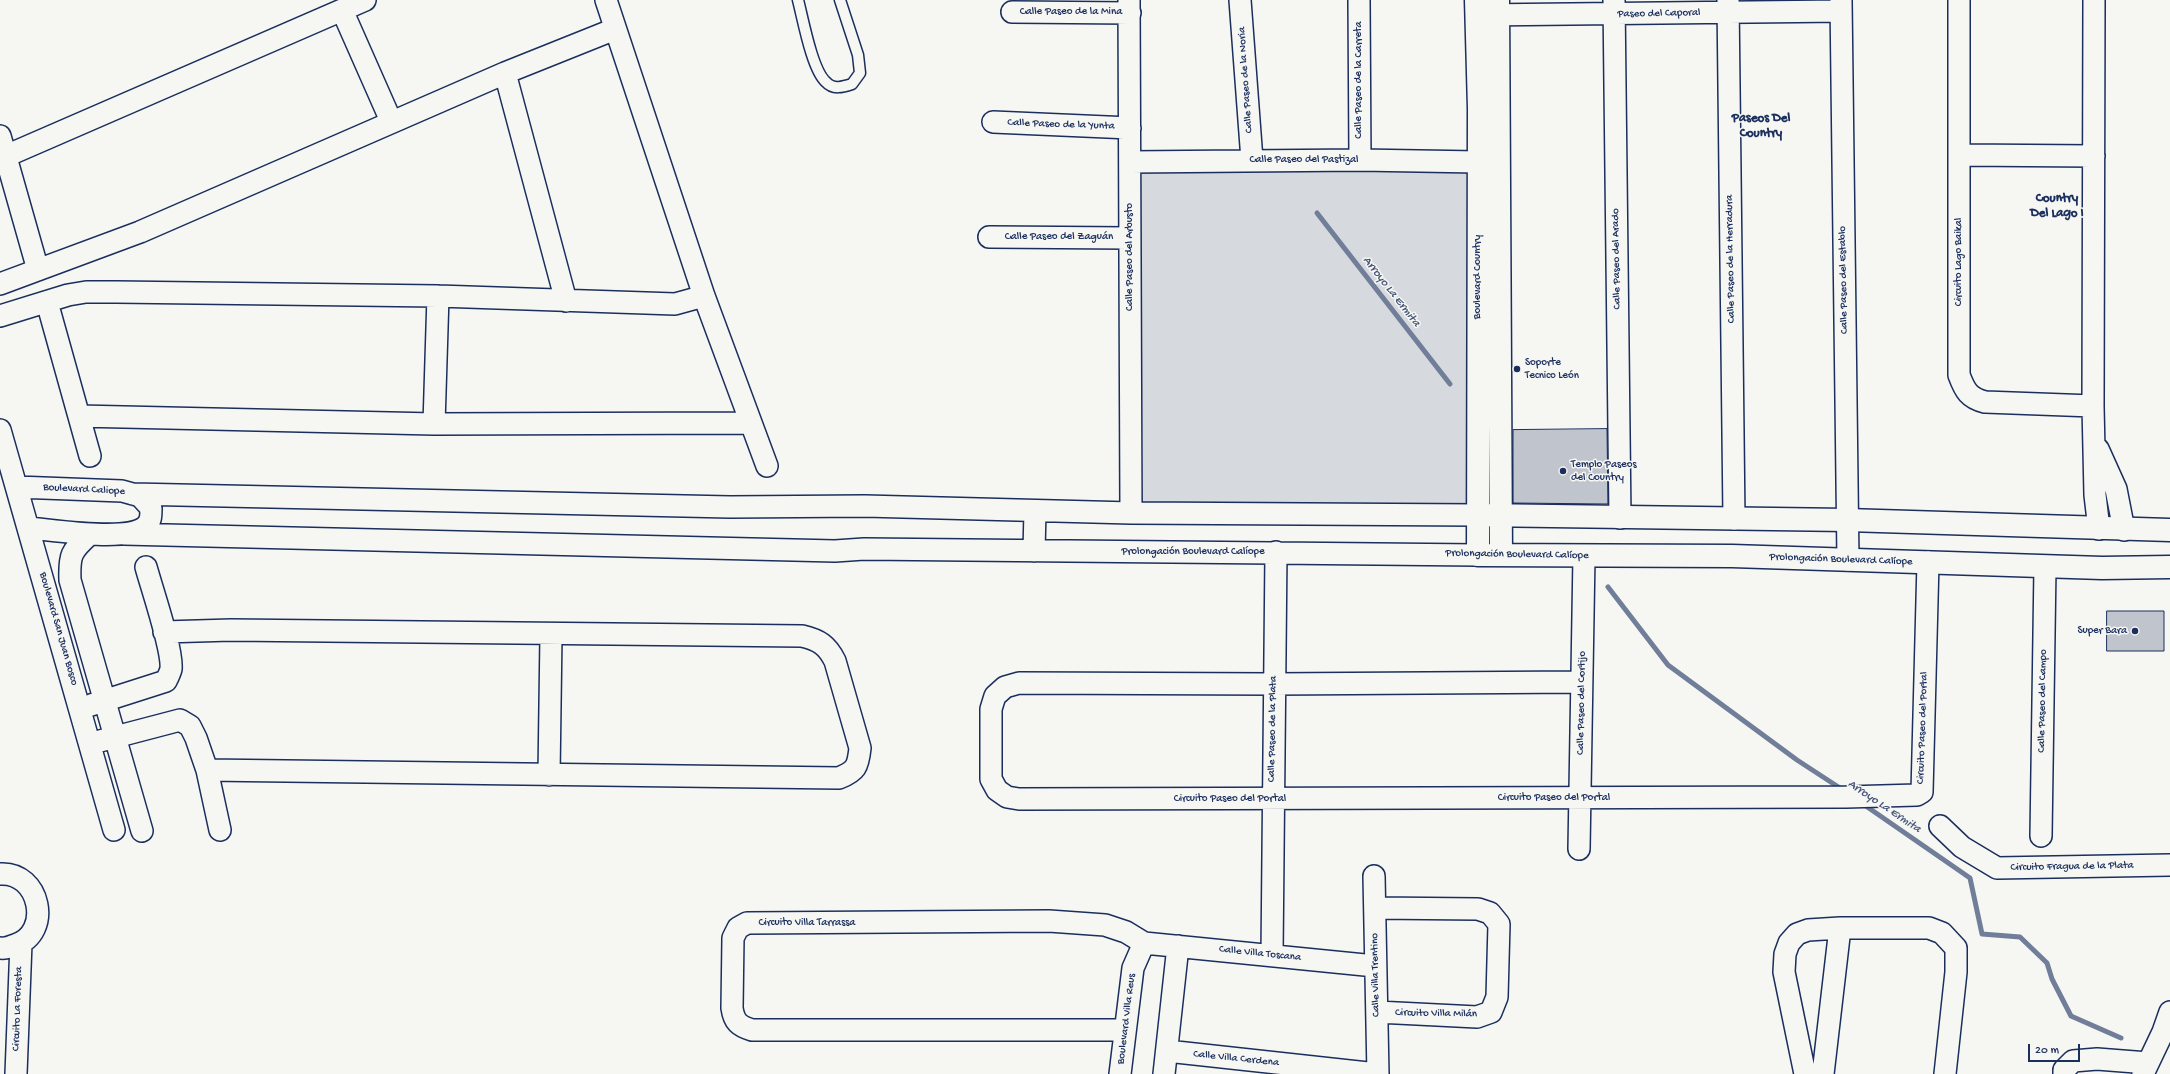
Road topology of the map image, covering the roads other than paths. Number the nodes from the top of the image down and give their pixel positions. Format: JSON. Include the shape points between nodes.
{"nodes":[{"id":1,"x":365,"y":0,"type":"edge"},
{"id":2,"x":606,"y":0,"type":"edge"},
{"id":3,"x":798,"y":0,"type":"edge"},
{"id":4,"x":840,"y":0,"type":"edge"},
{"id":5,"x":1240,"y":0,"type":"edge"},
{"id":6,"x":1359,"y":0,"type":"edge"},
{"id":7,"x":1959,"y":0,"type":"edge"},
{"id":8,"x":2094,"y":0,"type":"edge"},
{"id":9,"x":1129,"y":6,"type":"edge"},
{"id":10,"x":1728,"y":6,"type":"edge"},
{"id":11,"x":1841,"y":6,"type":"edge"},
{"id":12,"x":1614,"y":7,"type":"edge"},
{"id":13,"x":1487,"y":8,"type":"edge"},
{"id":14,"x":342,"y":10,"type":"junction"},
{"id":15,"x":1012,"y":12,"type":"dead end"},
{"id":16,"x":615,"y":29,"type":"junction"},
{"id":17,"x":505,"y":73,"type":"junction"},
{"id":18,"x":391,"y":121,"type":"junction"},
{"id":19,"x":993,"y":122,"type":"dead end"},
{"id":20,"x":1130,"y":128,"type":"junction"},
{"id":21,"x":0,"y":136,"type":"edge"},
{"id":22,"x":1960,"y":155,"type":"junction"},
{"id":23,"x":6,"y":156,"type":"junction"},
{"id":24,"x":2094,"y":156,"type":"junction"},
{"id":25,"x":1252,"y":160,"type":"junction"},
{"id":26,"x":1360,"y":160,"type":"junction"},
{"id":27,"x":1130,"y":162,"type":"junction"},
{"id":28,"x":1478,"y":162,"type":"junction"},
{"id":29,"x":990,"y":237,"type":"dead end"},
{"id":30,"x":1129,"y":238,"type":"junction"},
{"id":31,"x":38,"y":270,"type":"junction"},
{"id":32,"x":0,"y":284,"type":"edge"},
{"id":33,"x":438,"y":296,"type":"junction"},
{"id":34,"x":704,"y":296,"type":"junction"},
{"id":35,"x":566,"y":301,"type":"junction"},
{"id":36,"x":47,"y":302,"type":"junction"},
{"id":37,"x":0,"y":316,"type":"edge"},
{"id":38,"x":2094,"y":406,"type":"junction"},
{"id":39,"x":79,"y":416,"type":"junction"},
{"id":40,"x":750,"y":423,"type":"junction"},
{"id":41,"x":434,"y":424,"type":"junction"},
{"id":42,"x":0,"y":430,"type":"edge"},
{"id":43,"x":2095,"y":443,"type":"junction"},
{"id":44,"x":90,"y":456,"type":"dead end"},
{"id":45,"x":767,"y":466,"type":"dead end"},
{"id":46,"x":17,"y":487,"type":"junction"},
{"id":47,"x":134,"y":494,"type":"junction"},
{"id":48,"x":1035,"y":511,"type":"junction"},
{"id":49,"x":1131,"y":513,"type":"junction"},
{"id":50,"x":1478,"y":515,"type":"junction"},
{"id":51,"x":1501,"y":515,"type":"junction"},
{"id":52,"x":1620,"y":518,"type":"junction"},
{"id":53,"x":1734,"y":519,"type":"junction"},
{"id":54,"x":1847,"y":520,"type":"junction"},
{"id":55,"x":29,"y":528,"type":"junction"},
{"id":56,"x":2099,"y":529,"type":"junction"},
{"id":57,"x":2124,"y":530,"type":"junction"},
{"id":58,"x":2170,"y":530,"type":"edge"},
{"id":59,"x":90,"y":534,"type":"junction"},
{"id":60,"x":124,"y":534,"type":"junction"},
{"id":61,"x":1034,"y":551,"type":"junction"},
{"id":62,"x":1276,"y":552,"type":"junction"},
{"id":63,"x":1478,"y":555,"type":"junction"},
{"id":64,"x":1501,"y":555,"type":"junction"},
{"id":65,"x":1584,"y":556,"type":"junction"},
{"id":66,"x":1848,"y":560,"type":"junction"},
{"id":67,"x":1928,"y":562,"type":"junction"},
{"id":68,"x":2044,"y":566,"type":"junction"},
{"id":69,"x":146,"y":567,"type":"dead end"},
{"id":70,"x":2170,"y":567,"type":"edge"},
{"id":71,"x":164,"y":632,"type":"junction"},
{"id":72,"x":551,"y":635,"type":"junction"},
{"id":73,"x":1581,"y":682,"type":"junction"},
{"id":74,"x":1274,"y":684,"type":"junction"},
{"id":75,"x":104,"y":701,"type":"junction"},
{"id":76,"x":80,"y":708,"type":"junction"},
{"id":77,"x":114,"y":737,"type":"junction"},
{"id":78,"x":90,"y":743,"type":"junction"},
{"id":79,"x":207,"y":770,"type":"junction"},
{"id":80,"x":549,"y":775,"type":"junction"},
{"id":81,"x":1581,"y":798,"type":"junction"},
{"id":82,"x":1273,"y":799,"type":"junction"},
{"id":83,"x":1940,"y":826,"type":"dead end"},
{"id":84,"x":114,"y":830,"type":"dead end"},
{"id":85,"x":220,"y":830,"type":"dead end"},
{"id":86,"x":142,"y":831,"type":"dead end"},
{"id":87,"x":2041,"y":836,"type":"dead end"},
{"id":88,"x":1579,"y":849,"type":"dead end"},
{"id":89,"x":2170,"y":865,"type":"edge"},
{"id":90,"x":0,"y":874,"type":"edge"},
{"id":91,"x":1374,"y":876,"type":"dead end"},
{"id":92,"x":1375,"y":908,"type":"junction"},
{"id":93,"x":1840,"y":928,"type":"junction"},
{"id":94,"x":21,"y":943,"type":"junction"},
{"id":95,"x":1144,"y":943,"type":"junction"},
{"id":96,"x":1178,"y":946,"type":"junction"},
{"id":97,"x":0,"y":948,"type":"edge"},
{"id":98,"x":1272,"y":955,"type":"junction"},
{"id":99,"x":1375,"y":966,"type":"junction"},
{"id":100,"x":1377,"y":1012,"type":"junction"},
{"id":101,"x":2170,"y":1012,"type":"edge"},
{"id":102,"x":1125,"y":1030,"type":"junction"},
{"id":103,"x":1167,"y":1051,"type":"junction"},
{"id":104,"x":2146,"y":1069,"type":"edge"},
{"id":105,"x":16,"y":1074,"type":"edge"},
{"id":106,"x":1120,"y":1074,"type":"edge"},
{"id":107,"x":1164,"y":1074,"type":"edge"},
{"id":108,"x":1378,"y":1074,"type":"edge"},
{"id":109,"x":1805,"y":1074,"type":"edge"},
{"id":110,"x":1823,"y":1074,"type":"edge"},
{"id":111,"x":1945,"y":1074,"type":"edge"},
{"id":112,"x":2064,"y":1074,"type":"edge"}],
"edges":[{"from":1,"to":14,"type":"street"},
{"from":2,"to":16,"type":"street"},
{"from":3,"to":4,"type":"lane","via":[[817,69],[826,83],[839,88],[852,84],[860,72],[858,55]]},
{"from":5,"to":25,"type":"street","name":"Calle Paseo de la Noria"},
{"from":6,"to":26,"type":"street","name":"Calle Paseo de la Carreta"},
{"from":7,"to":22,"type":"street","name":"Circuito Lago Baikal"},
{"from":8,"to":24,"type":"street"},
{"from":9,"to":15,"type":"street","name":"Calle Paseo de la Mina"},
{"from":9,"to":20,"type":"street","name":"Calle Paseo del Arbusto"},
{"from":10,"to":11,"type":"street","name":"Paseo del Caporal"},
{"from":10,"to":12,"type":"street","name":"Paseo del Caporal"},
{"from":10,"to":53,"type":"street","name":"Calle Paseo de la Herradura"},
{"from":11,"to":54,"type":"street","name":"Calle Paseo del Establo"},
{"from":12,"to":13,"type":"street","name":"Paseo del Caporal"},
{"from":12,"to":52,"type":"street","name":"Calle Paseo del Arado"},
{"from":13,"to":28,"type":"street","name":"Boulevard Country"},
{"from":13,"to":51,"type":"street","name":"Boulevard Country"},
{"from":14,"to":18,"type":"street"},
{"from":14,"to":23,"type":"street"},
{"from":16,"to":17,"type":"street"},
{"from":16,"to":34,"type":"street"},
{"from":17,"to":18,"type":"street"},
{"from":17,"to":35,"type":"street"},
{"from":18,"to":31,"type":"street","via":[[140,232]]},
{"from":19,"to":20,"type":"street","name":"Calle Paseo de la Yunta"},
{"from":20,"to":27,"type":"street","name":"Calle Paseo del Arbusto"},
{"from":21,"to":23,"type":"street"},
{"from":22,"to":24,"type":"street"},
{"from":22,"to":38,"type":"street","name":"Circuito Lago Baikal","via":[[1959,375],[1964,390],[1973,399],[1985,402]]},
{"from":23,"to":31,"type":"street"},
{"from":24,"to":38,"type":"street"},
{"from":25,"to":26,"type":"street","name":"Calle Paseo del Pastizal"},
{"from":25,"to":27,"type":"street","name":"Calle Paseo del Pastizal"},
{"from":26,"to":28,"type":"street","name":"Calle Paseo del Pastizal"},
{"from":27,"to":30,"type":"street","name":"Calle Paseo del Arbusto"},
{"from":28,"to":50,"type":"street","name":"Boulevard Country"},
{"from":29,"to":30,"type":"street","name":"Calle Paseo del Zaguán"},
{"from":30,"to":49,"type":"street","name":"Calle Paseo del Arbusto"},
{"from":31,"to":32,"type":"street"},
{"from":33,"to":35,"type":"street"},
{"from":33,"to":36,"type":"street","via":[[86,292]]},
{"from":33,"to":41,"type":"street"},
{"from":34,"to":35,"type":"street","via":[[675,304]]},
{"from":34,"to":40,"type":"street"},
{"from":36,"to":37,"type":"street"},
{"from":36,"to":39,"type":"street"},
{"from":38,"to":43,"type":"street"},
{"from":39,"to":41,"type":"street"},
{"from":39,"to":44,"type":"street"},
{"from":40,"to":41,"type":"street"},
{"from":40,"to":45,"type":"street"},
{"from":42,"to":46,"type":"street","name":"Boulevard San Juan Bosco"},
{"from":43,"to":56,"type":"street","via":[[2095,495]]},
{"from":43,"to":57,"type":"street","via":[[2116,489]]},
{"from":46,"to":47,"type":"street","name":"Boulevard Caliope","via":[[122,491]]},
{"from":46,"to":55,"type":"street","name":"Boulevard San Juan Bosco"},
{"from":47,"to":48,"type":"street"},
{"from":47,"to":60,"type":"street","name":"Boulevard Caliope","via":[[148,502],[151,520],[138,531]]},
{"from":48,"to":49,"type":"street"},
{"from":48,"to":61,"type":"street"},
{"from":49,"to":50,"type":"street"},
{"from":50,"to":51,"type":"street"},
{"from":50,"to":63,"type":"street","name":"Boulevard Country"},
{"from":51,"to":52,"type":"street"},
{"from":51,"to":64,"type":"street","name":"Boulevard Country"},
{"from":52,"to":53,"type":"street"},
{"from":53,"to":54,"type":"street"},
{"from":54,"to":56,"type":"street"},
{"from":54,"to":66,"type":"street","name":"Calle Paseo del Establo"},
{"from":55,"to":59,"type":"street","name":"Boulevard Caliope"},
{"from":55,"to":76,"type":"street","name":"Boulevard San Juan Bosco"},
{"from":56,"to":57,"type":"street"},
{"from":57,"to":58,"type":"street"},
{"from":59,"to":60,"type":"street","name":"Boulevard Caliope"},
{"from":59,"to":75,"type":"street","via":[[76,546],[70,560],[70,580]]},
{"from":60,"to":61,"type":"street","name":"Prolongación Boulevard Calíope","via":[[834,551]]},
{"from":61,"to":62,"type":"street","name":"Prolongación Boulevard Calíope"},
{"from":62,"to":63,"type":"street","name":"Prolongación Boulevard Calíope"},
{"from":62,"to":74,"type":"street","name":"Calle Paseo de la Plata"},
{"from":63,"to":64,"type":"street","name":"Prolongación Boulevard Calíope"},
{"from":64,"to":65,"type":"street","name":"Prolongación Boulevard Calíope"},
{"from":65,"to":66,"type":"street","name":"Prolongación Boulevard Calíope","via":[[1732,556]]},
{"from":65,"to":73,"type":"street","name":"Calle Paseo del Cortijo"},
{"from":66,"to":67,"type":"street","name":"Prolongación Boulevard Calíope"},
{"from":67,"to":68,"type":"street","name":"Prolongación Boulevard Calíope"},
{"from":67,"to":81,"type":"street","name":"Circuito Paseo del Portal","via":[[1922,792],[1908,796],[1846,798]]},
{"from":68,"to":70,"type":"street","name":"Prolongación Boulevard Calíope"},
{"from":68,"to":87,"type":"street","name":"Calle Paseo del Campo"},
{"from":69,"to":71,"type":"street"},
{"from":71,"to":72,"type":"street","via":[[231,630]]},
{"from":71,"to":75,"type":"street","via":[[171,661],[171,671],[166,680]]},
{"from":72,"to":80,"type":"street"},
{"from":72,"to":80,"type":"street","via":[[802,636],[818,640],[828,648],[835,661],[860,748],[859,763],[851,773],[839,778]]},
{"from":73,"to":74,"type":"street","name":"Circuito Paseo del Portal"},
{"from":73,"to":81,"type":"street","name":"Calle Paseo del Cortijo"},
{"from":74,"to":82,"type":"street","name":"Calle Paseo de la Plata"},
{"from":74,"to":82,"type":"street","name":"Circuito Paseo del Portal","via":[[1019,683],[1005,686],[995,696],[991,709],[992,779],[997,790],[1007,797],[1019,800]]},
{"from":75,"to":76,"type":"street"},
{"from":75,"to":77,"type":"street"},
{"from":76,"to":78,"type":"street","name":"Boulevard San Juan Bosco"},
{"from":77,"to":78,"type":"street"},
{"from":77,"to":79,"type":"street","via":[[180,720],[190,726]]},
{"from":77,"to":86,"type":"street"},
{"from":78,"to":84,"type":"street","name":"Boulevard San Juan Bosco"},
{"from":79,"to":80,"type":"street"},
{"from":79,"to":85,"type":"street"},
{"from":81,"to":82,"type":"street","name":"Circuito Paseo del Portal"},
{"from":81,"to":88,"type":"street","name":"Calle Paseo del Cortijo"},
{"from":82,"to":98,"type":"street","name":"Calle Paseo de la Plata"},
{"from":83,"to":89,"type":"street","name":"Circuito Fragua de la Plata","via":[[1962,847],[1997,868]]},
{"from":90,"to":94,"type":"street","via":[[24,881],[35,895],[39,913],[34,930]]},
{"from":91,"to":92,"type":"street","name":"Calle Villa Trentino"},
{"from":92,"to":99,"type":"street","name":"Calle Villa Trentino"},
{"from":92,"to":100,"type":"street","name":"Circuito Villa Milán","via":[[1478,910],[1490,913],[1499,924],[1497,997],[1491,1012],[1477,1017]]},
{"from":93,"to":109,"type":"street","via":[[1808,930],[1797,934],[1789,943],[1785,954],[1784,972]]},
{"from":93,"to":110,"type":"street"},
{"from":93,"to":111,"type":"street","via":[[1929,928],[1942,933],[1956,948],[1956,972]]},
{"from":94,"to":97,"type":"street"},
{"from":94,"to":105,"type":"street","name":"Circuito La Foresta"},
{"from":95,"to":96,"type":"street","name":"Calle Villa Toscana"},
{"from":95,"to":102,"type":"street","name":"Boulevard Villa Reus","via":[[1133,968]]},
{"from":95,"to":102,"type":"street","name":"Circuito Villa Tarrassa","via":[[1126,932],[1105,924],[1049,921],[747,923],[738,928],[733,938],[734,1019],[741,1026],[752,1030]]},
{"from":96,"to":98,"type":"street","name":"Calle Villa Toscana"},
{"from":96,"to":103,"type":"street"},
{"from":98,"to":99,"type":"street","name":"Calle Villa Toscana"},
{"from":99,"to":100,"type":"street","name":"Calle Villa Trentino"},
{"from":100,"to":108,"type":"street","name":"Calle Villa Trentino"},
{"from":101,"to":104,"type":"street"},
{"from":102,"to":106,"type":"street","name":"Boulevard Villa Reus"},
{"from":103,"to":107,"type":"street"},
{"from":103,"to":108,"type":"street","name":"Calle Villa Cerdena"},
{"from":104,"to":112,"type":"street","via":[[2096,1059],[2073,1061],[2064,1070]]}]}
